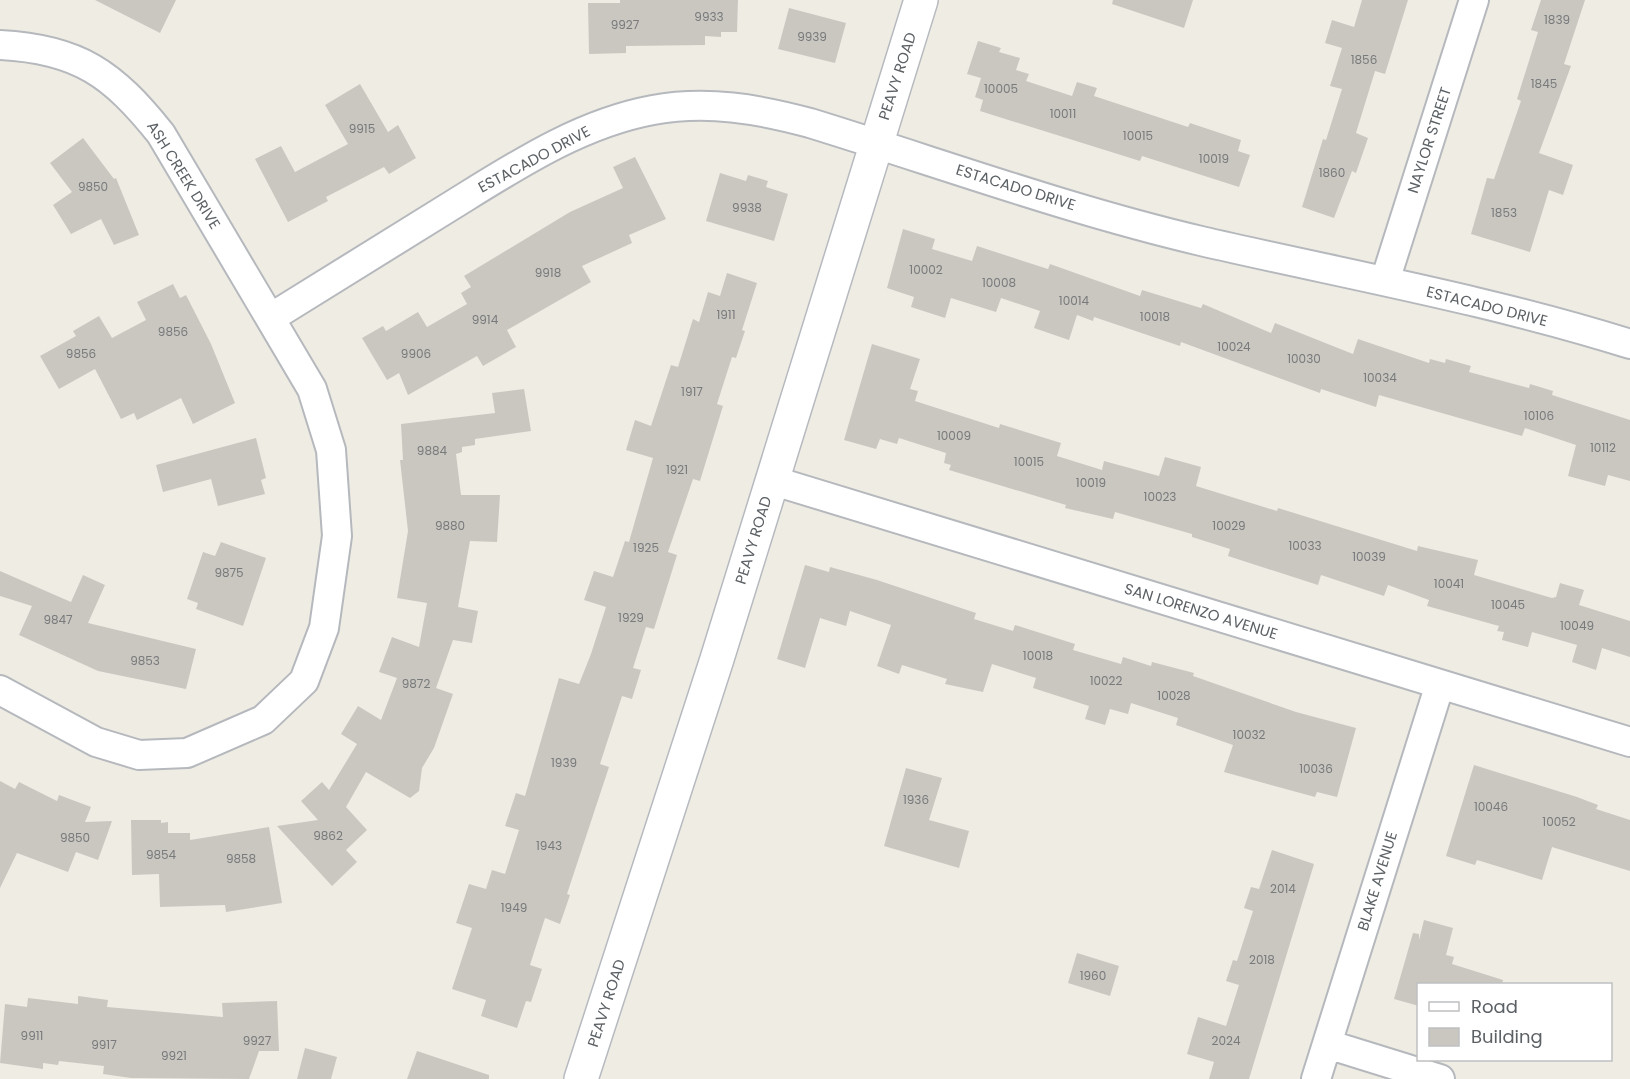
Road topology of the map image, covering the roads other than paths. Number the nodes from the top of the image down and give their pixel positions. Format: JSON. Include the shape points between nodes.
{"nodes":[{"id":1,"x":921,"y":0,"type":"edge"},
{"id":2,"x":1474,"y":0,"type":"edge"},
{"id":3,"x":0,"y":45,"type":"edge"},
{"id":4,"x":875,"y":144,"type":"junction"},
{"id":5,"x":1385,"y":281,"type":"junction"},
{"id":6,"x":272,"y":317,"type":"junction"},
{"id":7,"x":1630,"y":344,"type":"edge"},
{"id":8,"x":771,"y":480,"type":"junction"},
{"id":9,"x":1440,"y":684,"type":"junction"},
{"id":10,"x":0,"y":690,"type":"edge"},
{"id":11,"x":1630,"y":742,"type":"edge"},
{"id":12,"x":1327,"y":1044,"type":"junction"},
{"id":13,"x":581,"y":1079,"type":"edge"},
{"id":14,"x":1316,"y":1079,"type":"edge"},
{"id":15,"x":1440,"y":1079,"type":"edge"}],
"edges":[{"from":1,"to":4,"type":"street","name":"PEAVY ROAD"},
{"from":2,"to":5,"type":"street","name":"NAYLOR STREET"},
{"from":3,"to":6,"type":"street","name":"ASH CREEK DRIVE","via":[[62,54],[97,70],[131,96],[161,134]]},
{"from":4,"to":5,"type":"street","name":"ESTACADO DRIVE","via":[[1146,227]]},
{"from":4,"to":6,"type":"street","name":"ESTACADO DRIVE","via":[[767,112],[725,106],[655,110],[621,117],[586,129],[518,164]]},
{"from":4,"to":8,"type":"street","name":"PEAVY ROAD"},
{"from":5,"to":7,"type":"street","name":"ESTACADO DRIVE"},
{"from":6,"to":10,"type":"street","via":[[312,389],[331,450],[337,536],[324,628],[304,681],[263,720],[223,739],[187,753],[139,755],[96,741]]},
{"from":8,"to":9,"type":"street","name":"SAN LORENZO AVENUE"},
{"from":8,"to":13,"type":"street","name":"PEAVY ROAD"},
{"from":9,"to":11,"type":"street","name":"SAN LORENZO AVENUE"},
{"from":9,"to":12,"type":"street","name":"BLAKE AVENUE"},
{"from":12,"to":14,"type":"street","name":"BLAKE AVENUE"},
{"from":12,"to":15,"type":"street"}]}
